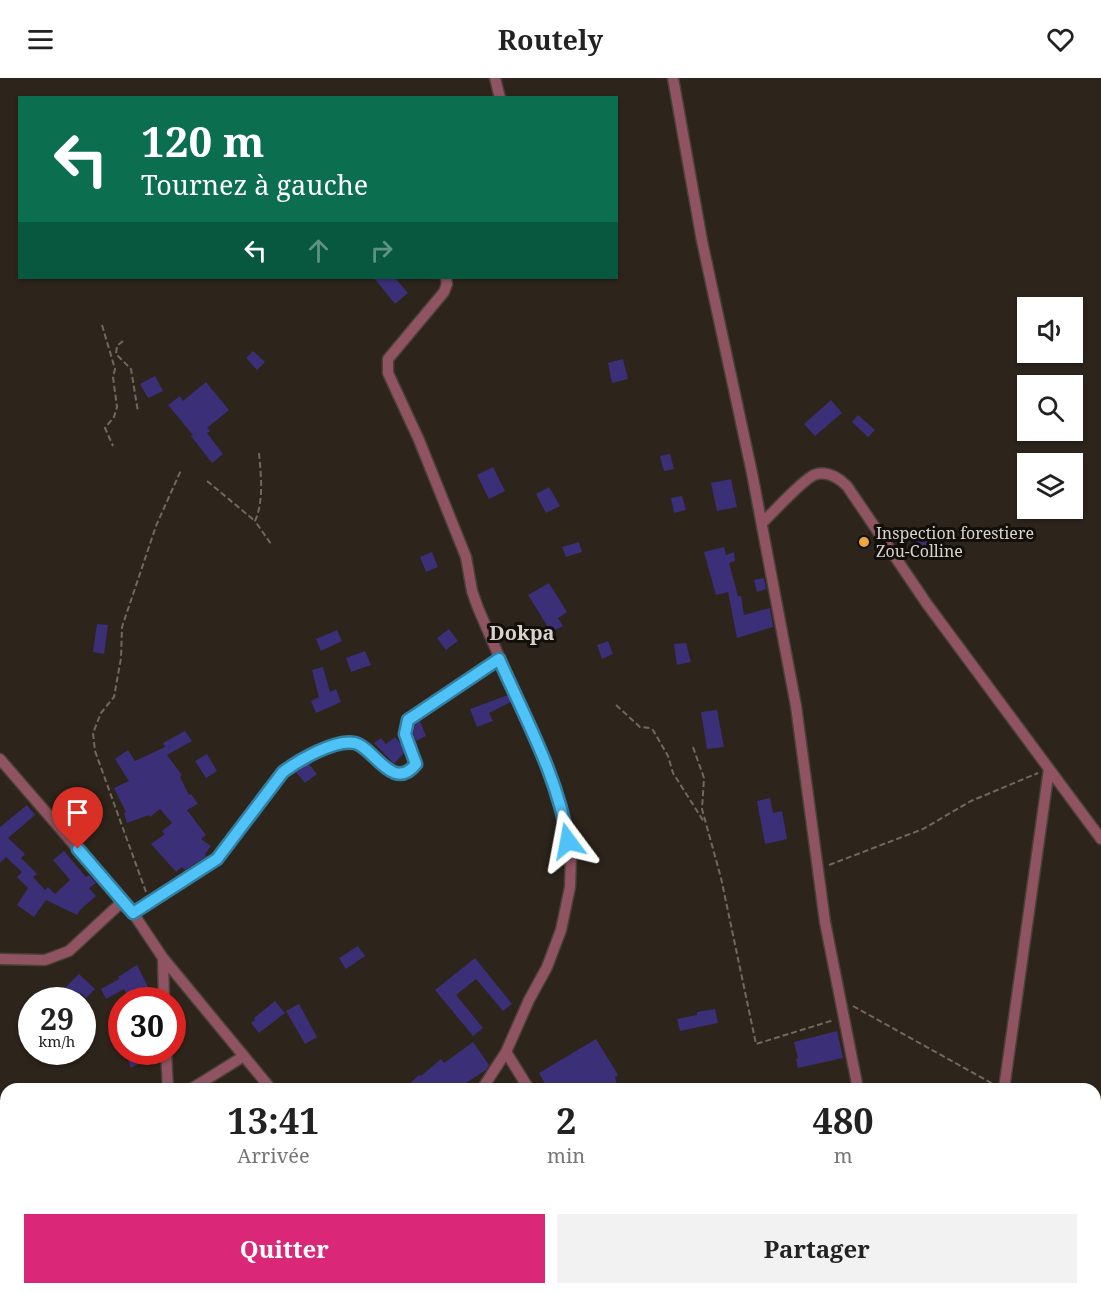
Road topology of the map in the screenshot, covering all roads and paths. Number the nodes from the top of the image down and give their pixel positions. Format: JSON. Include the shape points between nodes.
{"nodes":[{"id":1,"x":495,"y":78,"type":"edge"},
{"id":2,"x":674,"y":78,"type":"edge"},
{"id":3,"x":500,"y":96,"type":"edge"},
{"id":4,"x":446,"y":279,"type":"edge"},
{"id":5,"x":102,"y":325,"type":"dead end"},
{"id":6,"x":123,"y":341,"type":"dead end"},
{"id":7,"x":138,"y":412,"type":"dead end"},
{"id":8,"x":113,"y":446,"type":"dead end"},
{"id":9,"x":259,"y":453,"type":"dead end"},
{"id":10,"x":181,"y":471,"type":"dead end"},
{"id":11,"x":207,"y":481,"type":"dead end"},
{"id":12,"x":255,"y":521,"type":"junction"},
{"id":13,"x":762,"y":523,"type":"junction"},
{"id":14,"x":271,"y":544,"type":"dead end"},
{"id":15,"x":499,"y":659,"type":"junction"},
{"id":16,"x":616,"y":705,"type":"dead end"},
{"id":17,"x":693,"y":747,"type":"dead end"},
{"id":18,"x":0,"y":759,"type":"edge"},
{"id":19,"x":1049,"y":769,"type":"junction"},
{"id":20,"x":705,"y":824,"type":"junction"},
{"id":21,"x":1101,"y":839,"type":"edge"},
{"id":22,"x":818,"y":869,"type":"junction"},
{"id":23,"x":123,"y":901,"type":"junction"},
{"id":24,"x":150,"y":903,"type":"junction"},
{"id":25,"x":133,"y":913,"type":"junction"},
{"id":26,"x":163,"y":958,"type":"junction"},
{"id":27,"x":0,"y":959,"type":"edge"},
{"id":28,"x":164,"y":987,"type":"edge"},
{"id":29,"x":840,"y":999,"type":"junction"},
{"id":30,"x":843,"y":1017,"type":"junction"},
{"id":31,"x":506,"y":1052,"type":"junction"},
{"id":32,"x":244,"y":1056,"type":"junction"},
{"id":33,"x":167,"y":1065,"type":"edge"},
{"id":34,"x":168,"y":1083,"type":"edge"},
{"id":35,"x":201,"y":1083,"type":"edge"},
{"id":36,"x":266,"y":1083,"type":"edge"},
{"id":37,"x":486,"y":1083,"type":"edge"},
{"id":38,"x":525,"y":1083,"type":"edge"},
{"id":39,"x":857,"y":1083,"type":"edge"},
{"id":40,"x":992,"y":1083,"type":"edge"},
{"id":41,"x":1004,"y":1083,"type":"edge"}],
"edges":[{"from":1,"to":3,"type":"street"},
{"from":2,"to":13,"type":"street","via":[[702,241]]},
{"from":4,"to":15,"type":"street","via":[[444,292],[388,359],[387,366],[466,557],[472,591]]},
{"from":5,"to":8,"type":"path","via":[[115,369],[117,407],[105,428]]},
{"from":6,"to":7,"type":"path","via":[[116,354],[131,369]]},
{"from":9,"to":12,"type":"path","via":[[261,509]]},
{"from":10,"to":24,"type":"path","via":[[156,526],[122,627],[114,697],[101,713],[93,733],[95,751]]},
{"from":11,"to":12,"type":"path"},
{"from":12,"to":14,"type":"path"},
{"from":13,"to":19,"type":"street","via":[[815,475],[839,478]]},
{"from":13,"to":22,"type":"street","via":[[796,706]]},
{"from":15,"to":24,"type":"street","via":[[408,720],[405,734],[416,764],[411,769],[392,772],[354,743],[340,743],[297,761],[283,772],[217,859]]},
{"from":15,"to":31,"type":"street","via":[[548,769],[571,854],[570,887],[561,930]]},
{"from":16,"to":20,"type":"path","via":[[640,727],[654,730],[673,773]]},
{"from":17,"to":20,"type":"path","via":[[704,778]]},
{"from":18,"to":23,"type":"street"},
{"from":19,"to":21,"type":"street"},
{"from":19,"to":22,"type":"path","via":[[971,801],[923,829]]},
{"from":19,"to":41,"type":"street"},
{"from":20,"to":30,"type":"path","via":[[721,878],[756,1044]]},
{"from":22,"to":29,"type":"street"},
{"from":23,"to":25,"type":"street"},
{"from":23,"to":27,"type":"street","via":[[69,951],[45,960]]},
{"from":24,"to":25,"type":"street"},
{"from":25,"to":26,"type":"street"},
{"from":26,"to":28,"type":"street"},
{"from":26,"to":32,"type":"street"},
{"from":29,"to":30,"type":"street"},
{"from":29,"to":40,"type":"path"},
{"from":30,"to":39,"type":"street"},
{"from":31,"to":37,"type":"street"},
{"from":31,"to":38,"type":"street"},
{"from":32,"to":35,"type":"street"},
{"from":32,"to":36,"type":"street"},
{"from":33,"to":34,"type":"street"}]}
